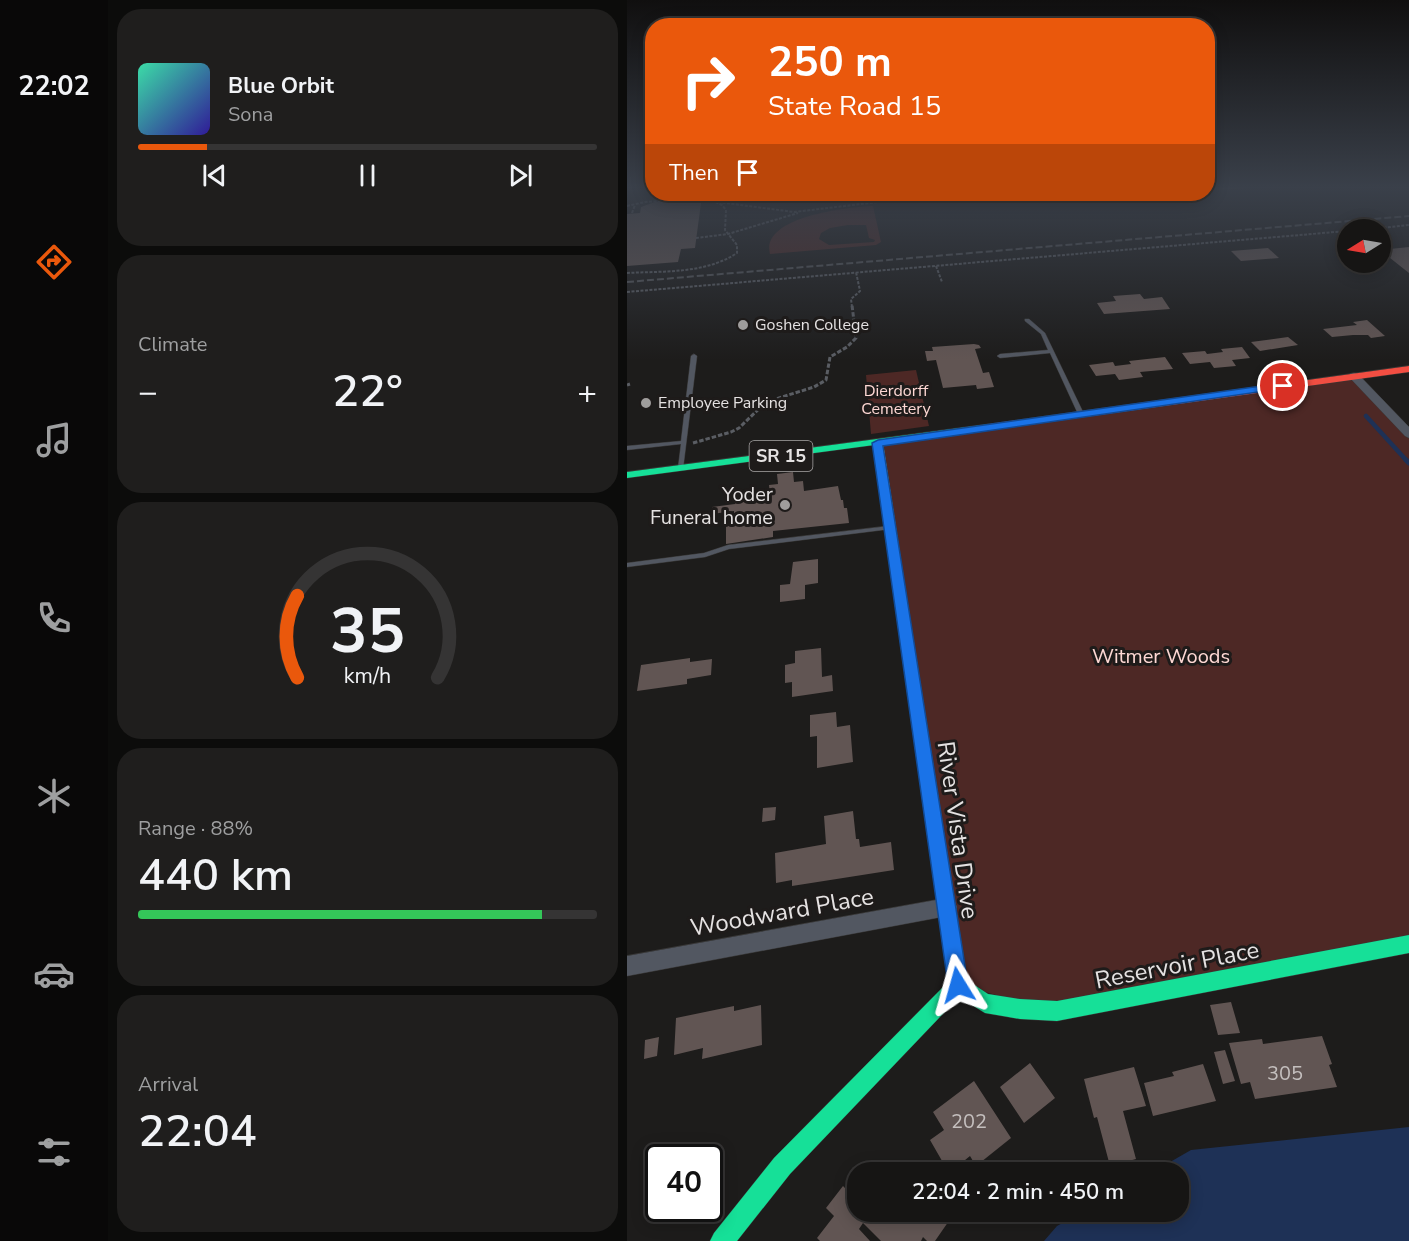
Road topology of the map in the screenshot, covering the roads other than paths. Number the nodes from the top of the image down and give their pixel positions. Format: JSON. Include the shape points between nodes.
{"nodes":[{"id":1,"x":1027,"y":320,"type":"dead end"},
{"id":2,"x":1052,"y":351,"type":"junction"},
{"id":3,"x":694,"y":356,"type":"dead end"},
{"id":4,"x":1001,"y":356,"type":"dead end"},
{"id":5,"x":1409,"y":369,"type":"edge"},
{"id":6,"x":1354,"y":376,"type":"junction"},
{"id":7,"x":1081,"y":414,"type":"junction"},
{"id":8,"x":1409,"y":434,"type":"edge"},
{"id":9,"x":684,"y":443,"type":"junction"},
{"id":10,"x":878,"y":443,"type":"junction"},
{"id":11,"x":627,"y":448,"type":"edge"},
{"id":12,"x":681,"y":468,"type":"junction"},
{"id":13,"x":627,"y":475,"type":"edge"},
{"id":14,"x":891,"y":528,"type":"junction"},
{"id":15,"x":627,"y":565,"type":"edge"},
{"id":16,"x":947,"y":907,"type":"junction"},
{"id":17,"x":1409,"y":944,"type":"edge"},
{"id":18,"x":627,"y":966,"type":"edge"},
{"id":19,"x":958,"y":985,"type":"junction"},
{"id":20,"x":722,"y":1241,"type":"edge"}],
"edges":[{"from":1,"to":2,"type":"lane","via":[[1043,333]]},
{"from":2,"to":4,"type":"lane"},
{"from":2,"to":7,"type":"lane"},
{"from":3,"to":9,"type":"lane"},
{"from":5,"to":6,"type":"street","number":"SR 15"},
{"from":6,"to":7,"type":"street","number":"SR 15"},
{"from":6,"to":8,"type":"street"},
{"from":7,"to":10,"type":"street","number":"SR 15"},
{"from":9,"to":11,"type":"lane"},
{"from":9,"to":12,"type":"lane"},
{"from":10,"to":12,"type":"street","number":"SR 15"},
{"from":10,"to":14,"type":"street","name":"River Vista Drive"},
{"from":12,"to":13,"type":"street","number":"SR 15"},
{"from":14,"to":15,"type":"lane","via":[[728,547],[705,555]]},
{"from":14,"to":16,"type":"street","name":"River Vista Drive"},
{"from":16,"to":18,"type":"street","name":"Woodward Place"},
{"from":16,"to":19,"type":"street","name":"River Vista Drive"},
{"from":17,"to":19,"type":"street","name":"Reservoir Place","via":[[1057,1011],[985,1003]]},
{"from":19,"to":20,"type":"street","via":[[782,1166]]}]}
